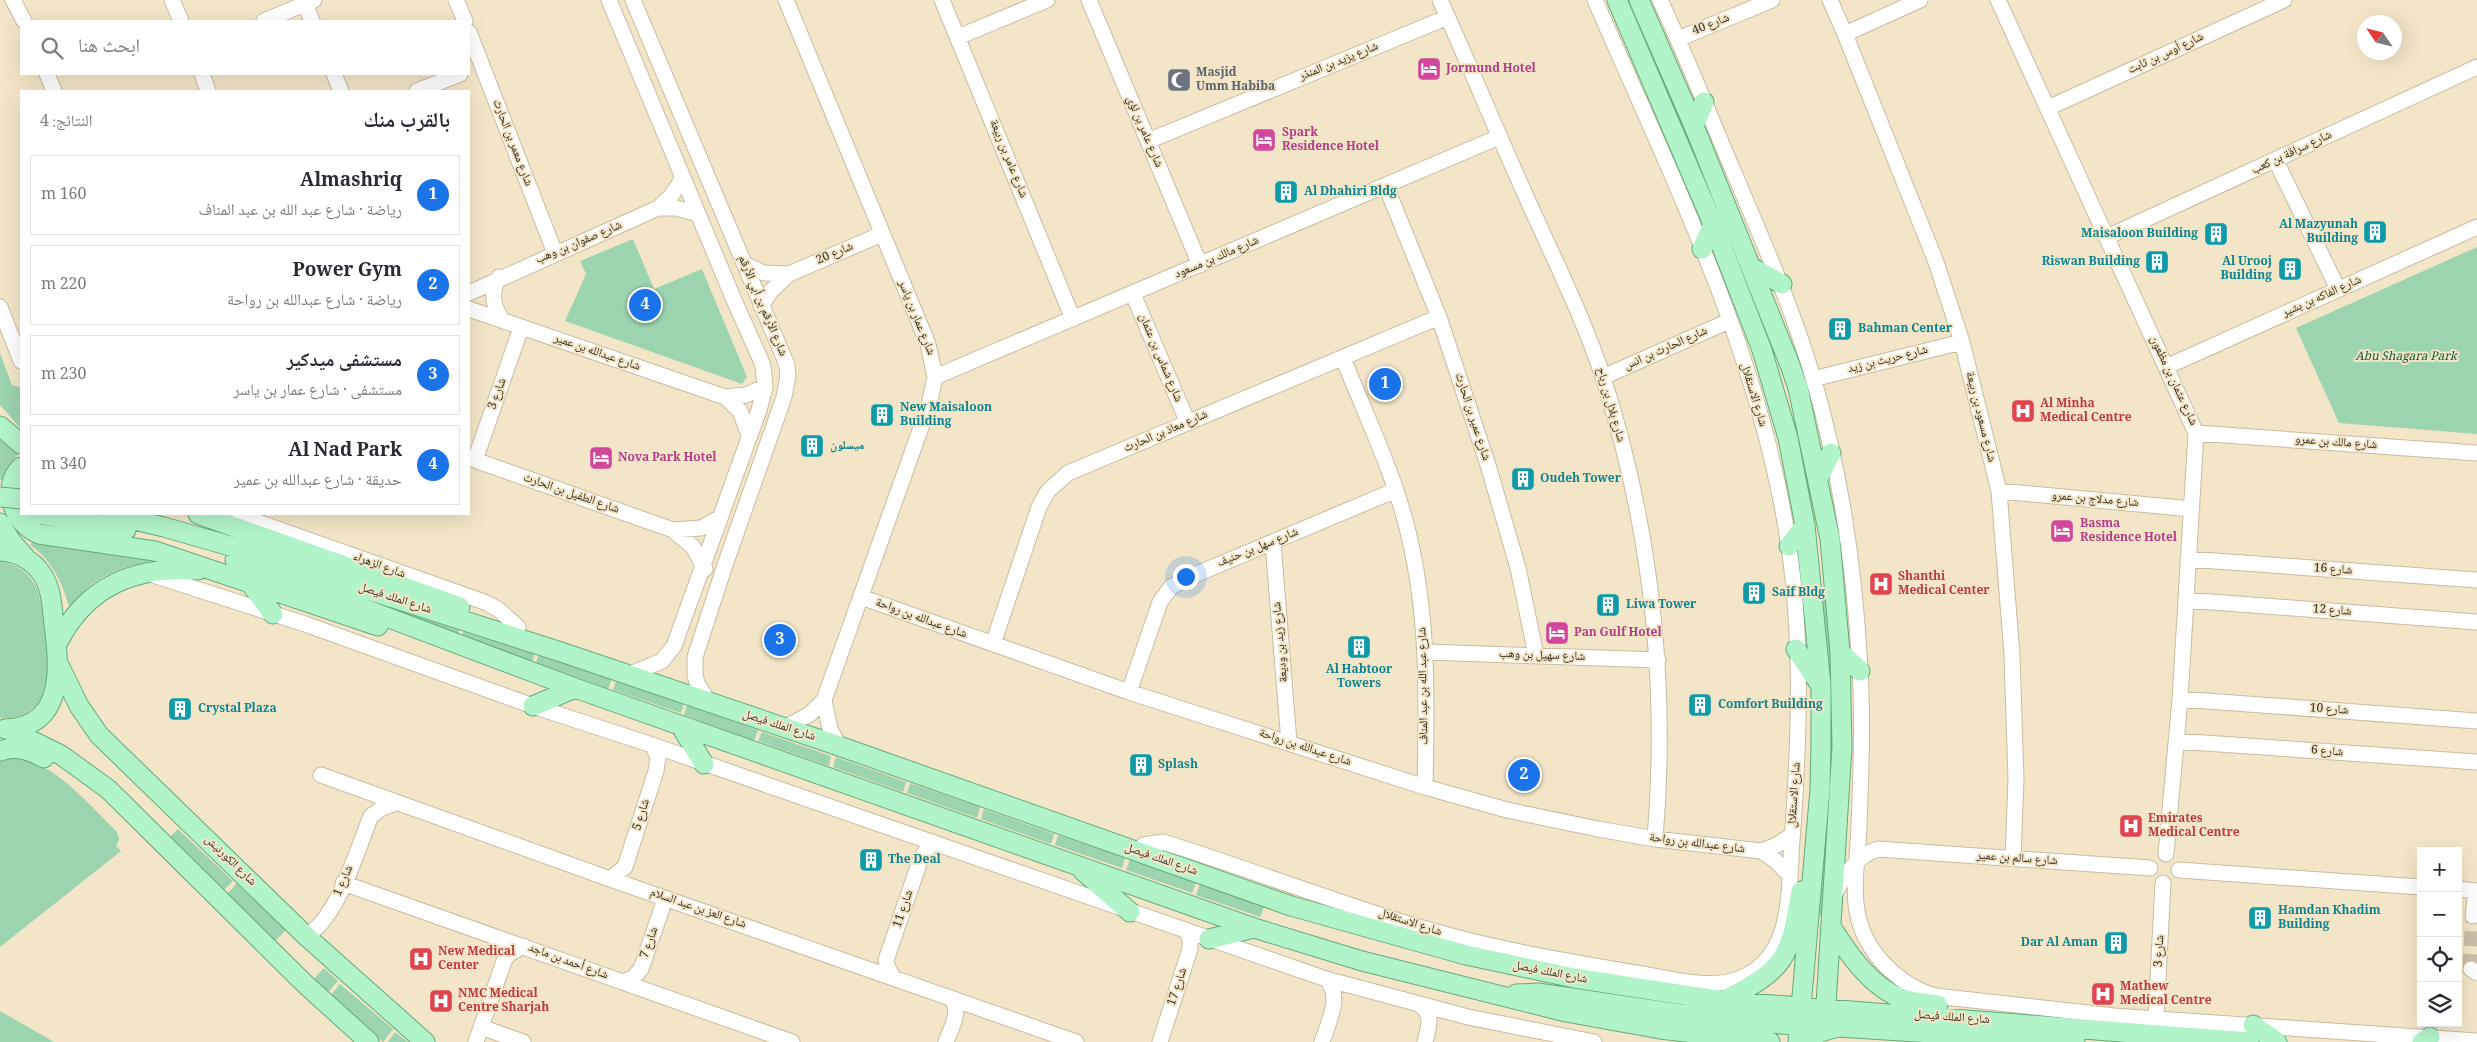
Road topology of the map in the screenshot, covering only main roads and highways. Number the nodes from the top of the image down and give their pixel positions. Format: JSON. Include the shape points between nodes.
{"nodes":[{"id":1,"x":1617,"y":0,"type":"edge"},
{"id":2,"x":1639,"y":0,"type":"edge"},
{"id":3,"x":1704,"y":102,"type":"road end"},
{"id":4,"x":1694,"y":126,"type":"junction"},
{"id":5,"x":1687,"y":162,"type":"junction"},
{"id":6,"x":1720,"y":189,"type":"junction"},
{"id":7,"x":1714,"y":224,"type":"junction"},
{"id":8,"x":1702,"y":249,"type":"road end"},
{"id":9,"x":1751,"y":267,"type":"junction"},
{"id":10,"x":1782,"y":284,"type":"road end"},
{"id":11,"x":0,"y":426,"type":"edge"},
{"id":12,"x":20,"y":443,"type":"edge"},
{"id":13,"x":1831,"y":454,"type":"road end"},
{"id":14,"x":20,"y":469,"type":"edge"},
{"id":15,"x":1818,"y":479,"type":"junction"},
{"id":16,"x":1799,"y":495,"type":"junction"},
{"id":17,"x":0,"y":497,"type":"edge"},
{"id":18,"x":20,"y":499,"type":"edge"},
{"id":19,"x":0,"y":509,"type":"edge"},
{"id":20,"x":20,"y":511,"type":"edge"},
{"id":21,"x":48,"y":515,"type":"edge"},
{"id":22,"x":111,"y":515,"type":"edge"},
{"id":23,"x":201,"y":515,"type":"edge"},
{"id":24,"x":0,"y":524,"type":"edge"},
{"id":25,"x":128,"y":524,"type":"junction"},
{"id":26,"x":1805,"y":525,"type":"junction"},
{"id":27,"x":1789,"y":546,"type":"road end"},
{"id":28,"x":1831,"y":546,"type":"junction"},
{"id":29,"x":0,"y":551,"type":"edge"},
{"id":30,"x":30,"y":562,"type":"junction"},
{"id":31,"x":217,"y":572,"type":"junction"},
{"id":32,"x":250,"y":583,"type":"junction"},
{"id":33,"x":273,"y":614,"type":"road end"},
{"id":34,"x":1796,"y":648,"type":"road end"},
{"id":35,"x":561,"y":652,"type":"junction"},
{"id":36,"x":1840,"y":652,"type":"junction"},
{"id":37,"x":57,"y":654,"type":"junction"},
{"id":38,"x":525,"y":669,"type":"junction"},
{"id":39,"x":1860,"y":671,"type":"road end"},
{"id":40,"x":1821,"y":685,"type":"junction"},
{"id":41,"x":575,"y":688,"type":"junction"},
{"id":42,"x":533,"y":706,"type":"road end"},
{"id":43,"x":680,"y":725,"type":"junction"},
{"id":44,"x":4,"y":729,"type":"edge"},
{"id":45,"x":0,"y":751,"type":"edge"},
{"id":46,"x":704,"y":764,"type":"road end"},
{"id":47,"x":108,"y":789,"type":"junction"},
{"id":48,"x":1074,"y":863,"type":"junction"},
{"id":49,"x":1814,"y":864,"type":"junction"},
{"id":50,"x":1130,"y":912,"type":"road end"},
{"id":51,"x":1254,"y":928,"type":"junction"},
{"id":52,"x":1832,"y":928,"type":"junction"},
{"id":53,"x":1210,"y":939,"type":"road end"},
{"id":54,"x":1503,"y":998,"type":"junction"},
{"id":55,"x":1723,"y":1001,"type":"junction"},
{"id":56,"x":1824,"y":1010,"type":"junction"},
{"id":57,"x":2114,"y":1016,"type":"road end"},
{"id":58,"x":1957,"y":1018,"type":"junction"},
{"id":59,"x":1802,"y":1029,"type":"edge"},
{"id":60,"x":2092,"y":1030,"type":"junction"},
{"id":61,"x":2251,"y":1034,"type":"edge"},
{"id":62,"x":2167,"y":1039,"type":"edge"},
{"id":63,"x":369,"y":1042,"type":"edge"},
{"id":64,"x":425,"y":1042,"type":"edge"},
{"id":65,"x":1770,"y":1042,"type":"edge"},
{"id":66,"x":2075,"y":1042,"type":"edge"},
{"id":67,"x":2277,"y":1042,"type":"edge"}],
"edges":[{"from":1,"to":5,"type":"main road","name":"شارع الاستقلال"},
{"from":2,"to":4,"type":"main road"},
{"from":3,"to":4,"type":"main road"},
{"from":4,"to":6,"type":"main road"},
{"from":5,"to":6,"type":"main road","via":[[1687,154],[1695,154],[1708,180]]},
{"from":5,"to":7,"type":"main road","name":"شارع الاستقلال"},
{"from":6,"to":9,"type":"main road"},
{"from":7,"to":8,"type":"main road"},
{"from":7,"to":16,"type":"main road","name":"شارع الاستقلال","via":[[1772,379]]},
{"from":9,"to":10,"type":"main road"},
{"from":9,"to":15,"type":"main road","via":[[1798,388]]},
{"from":11,"to":12,"type":"main road"},
{"from":13,"to":15,"type":"main road"},
{"from":14,"to":31,"type":"main road","via":[[10,484],[11,502],[17,519],[31,531],[147,550]]},
{"from":15,"to":28,"type":"main road"},
{"from":16,"to":26,"type":"main road","name":"شارع الاستقلال"},
{"from":16,"to":28,"type":"main road","via":[[1811,505],[1819,553],[1828,554]]},
{"from":17,"to":18,"type":"main road","bridge":true},
{"from":19,"to":20,"type":"main road"},
{"from":21,"to":25,"type":"main road","name":"شارع الملك فيصل"},
{"from":22,"to":25,"type":"main road","name":"شارع الملك فيصل"},
{"from":23,"to":35,"type":"main road","via":[[518,627],[548,640]]},
{"from":24,"to":30,"type":"main road","via":[[11,542]]},
{"from":25,"to":35,"type":"main road","name":"شارع الملك فيصل","via":[[253,553]]},
{"from":25,"to":38,"type":"main road","name":"شارع الملك فيصل","via":[[241,562]]},
{"from":26,"to":27,"type":"main road"},
{"from":26,"to":40,"type":"main road","name":"شارع الاستقلال"},
{"from":28,"to":36,"type":"main road"},
{"from":29,"to":30,"type":"main road","via":[[14,553]]},
{"from":30,"to":37,"type":"main road","via":[[42,574],[49,590]]},
{"from":31,"to":32,"type":"main road"},
{"from":31,"to":37,"type":"main road","via":[[186,570],[129,576],[99,592],[74,615]]},
{"from":32,"to":33,"type":"main road"},
{"from":32,"to":38,"type":"main road","via":[[501,670]]},
{"from":34,"to":40,"type":"main road"},
{"from":35,"to":55,"type":"main road","name":"شارع الملك فيصل","via":[[839,746],[1291,906],[1466,955],[1583,980]]},
{"from":36,"to":39,"type":"main road"},
{"from":36,"to":52,"type":"main road","via":[[1842,747]]},
{"from":37,"to":44,"type":"main road","via":[[58,682],[47,708],[28,723]]},
{"from":37,"to":64,"type":"main road","name":"شارع الكورنيش","via":[[79,706],[99,735],[306,936]]},
{"from":38,"to":41,"type":"main road","name":"شارع الملك فيصل"},
{"from":40,"to":49,"type":"main road","name":"شارع الاستقلال","via":[[1820,789]]},
{"from":41,"to":42,"type":"main road"},
{"from":41,"to":43,"type":"main road","name":"شارع الملك فيصل"},
{"from":43,"to":46,"type":"main road"},
{"from":43,"to":48,"type":"main road","name":"شارع الملك فيصل"},
{"from":44,"to":47,"type":"main road","via":[[61,755]]},
{"from":45,"to":47,"type":"main road","via":[[17,748],[31,751],[79,781]]},
{"from":47,"to":63,"type":"main road"},
{"from":48,"to":50,"type":"main road"},
{"from":48,"to":51,"type":"main road","name":"شارع الملك فيصل"},
{"from":49,"to":55,"type":"main road","via":[[1802,883],[1792,938],[1780,963],[1762,980]]},
{"from":49,"to":59,"type":"main road","name":"شارع الاستقلال"},
{"from":51,"to":53,"type":"main road"},
{"from":51,"to":54,"type":"main road","name":"شارع الملك فيصل","via":[[1352,959]]},
{"from":52,"to":56,"type":"main road"},
{"from":52,"to":58,"type":"main road","via":[[1857,963],[1888,992],[1914,1003],[1944,1007]]},
{"from":54,"to":59,"type":"main road","via":[[1538,993]]},
{"from":54,"to":65,"type":"main road","name":"شارع الملك فيصل","via":[[1605,1020]]},
{"from":55,"to":59,"type":"main road","name":"شارع الملك فيصل"},
{"from":56,"to":58,"type":"main road","name":"شارع الملك فيصل"},
{"from":56,"to":59,"type":"main road","name":"شارع الملك فيصل"},
{"from":57,"to":60,"type":"main road"},
{"from":58,"to":60,"type":"main road","name":"شارع الملك فيصل"},
{"from":59,"to":66,"type":"main road","via":[[1820,1032],[1838,1027]]},
{"from":60,"to":62,"type":"main road","name":"شارع الملك فيصل"},
{"from":61,"to":62,"type":"main road","name":"شارع الملك فيصل"},
{"from":61,"to":67,"type":"main road"}]}
